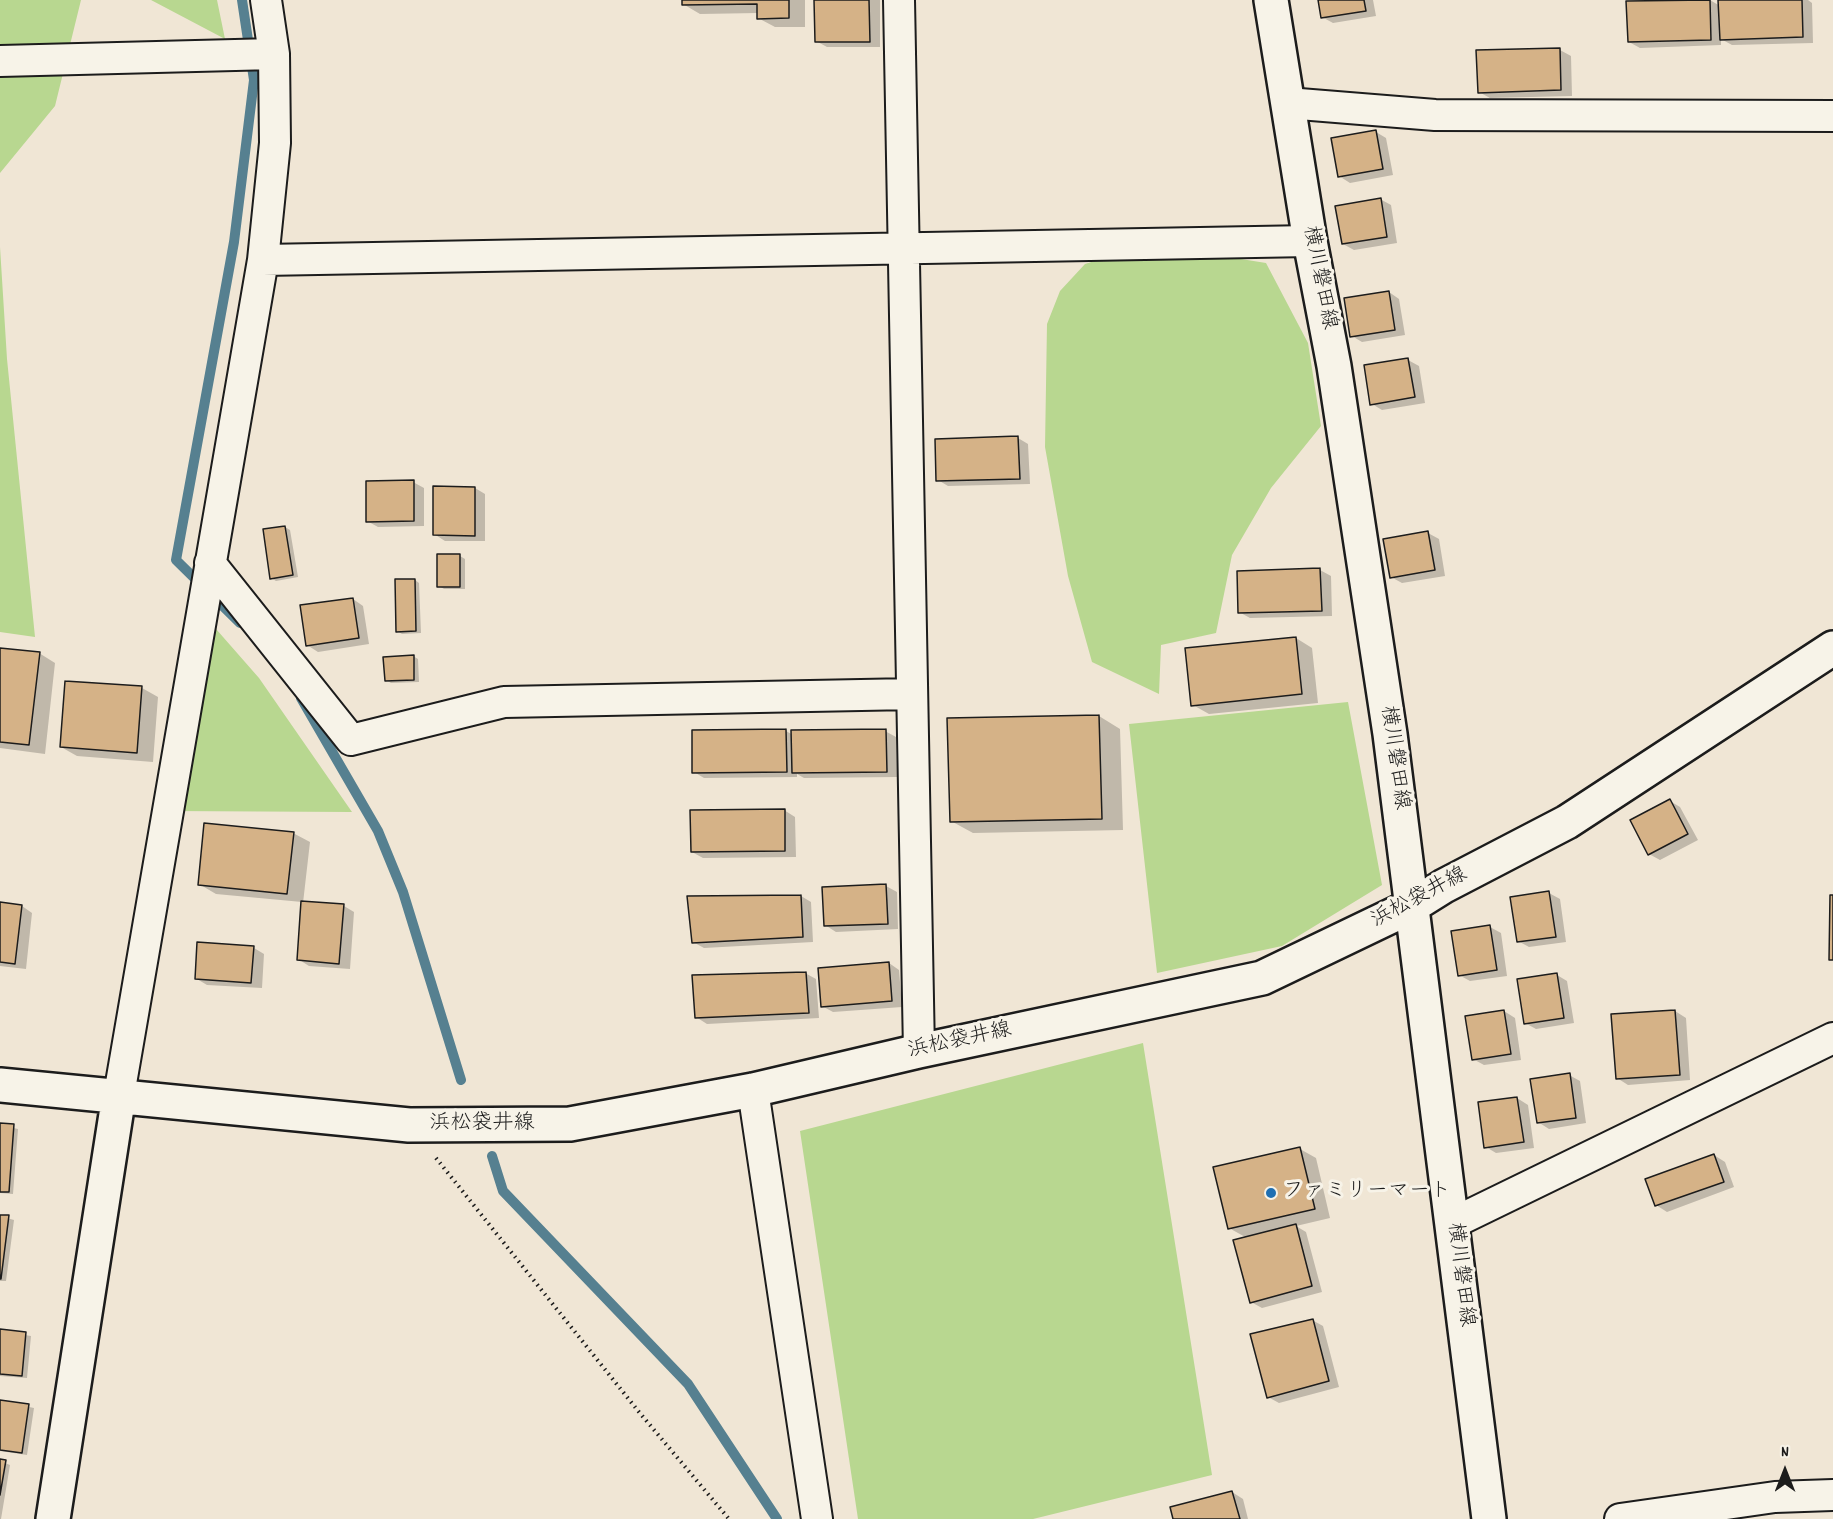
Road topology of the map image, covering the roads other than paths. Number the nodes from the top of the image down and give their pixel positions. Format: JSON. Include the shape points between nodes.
{"nodes":[{"id":1,"x":266,"y":0,"type":"edge"},
{"id":2,"x":899,"y":0,"type":"edge"},
{"id":3,"x":1271,"y":0,"type":"edge"},
{"id":4,"x":274,"y":54,"type":"junction"},
{"id":5,"x":0,"y":61,"type":"edge"},
{"id":6,"x":1287,"y":103,"type":"junction"},
{"id":7,"x":1833,"y":116,"type":"edge"},
{"id":8,"x":1310,"y":241,"type":"junction"},
{"id":9,"x":904,"y":248,"type":"junction"},
{"id":10,"x":263,"y":260,"type":"junction"},
{"id":11,"x":210,"y":563,"type":"junction"},
{"id":12,"x":1833,"y":648,"type":"edge"},
{"id":13,"x":912,"y":694,"type":"junction"},
{"id":14,"x":1412,"y":906,"type":"junction"},
{"id":15,"x":1833,"y":1038,"type":"edge"},
{"id":16,"x":919,"y":1051,"type":"junction"},
{"id":17,"x":0,"y":1085,"type":"edge"},
{"id":18,"x":753,"y":1090,"type":"junction"},
{"id":19,"x":119,"y":1095,"type":"junction"},
{"id":20,"x":1453,"y":1223,"type":"junction"},
{"id":21,"x":1833,"y":1496,"type":"edge"},
{"id":22,"x":53,"y":1519,"type":"edge"},
{"id":23,"x":817,"y":1519,"type":"edge"},
{"id":24,"x":1489,"y":1519,"type":"edge"},
{"id":25,"x":1620,"y":1519,"type":"edge"}],
"edges":[{"from":1,"to":4,"type":"street"},
{"from":2,"to":9,"type":"street"},
{"from":3,"to":6,"type":"main road","name":"横川磐田線"},
{"from":4,"to":5,"type":"street"},
{"from":4,"to":10,"type":"street","via":[[275,143]]},
{"from":6,"to":7,"type":"street","via":[[1435,115]]},
{"from":6,"to":8,"type":"main road","name":"横川磐田線"},
{"from":8,"to":9,"type":"street"},
{"from":8,"to":14,"type":"main road","name":"横川磐田線","via":[[1366,565]]},
{"from":9,"to":10,"type":"street"},
{"from":9,"to":13,"type":"street"},
{"from":10,"to":11,"type":"street"},
{"from":11,"to":13,"type":"street","via":[[351,740],[504,702]]},
{"from":11,"to":19,"type":"street"},
{"from":12,"to":14,"type":"main road","name":"浜松袋井線","via":[[1567,822]]},
{"from":13,"to":16,"type":"street"},
{"from":14,"to":16,"type":"main road","name":"浜松袋井線","via":[[1262,978]]},
{"from":14,"to":20,"type":"main road","name":"横川磐田線"},
{"from":15,"to":20,"type":"street"},
{"from":16,"to":18,"type":"main road","name":"浜松袋井線"},
{"from":17,"to":19,"type":"main road","name":"浜松袋井線"},
{"from":18,"to":19,"type":"main road","name":"浜松袋井線","via":[[570,1125],[409,1125]]},
{"from":18,"to":23,"type":"street"},
{"from":19,"to":22,"type":"main road"},
{"from":20,"to":24,"type":"main road","name":"横川磐田線"},
{"from":21,"to":25,"type":"street","via":[[1775,1497]]}]}
